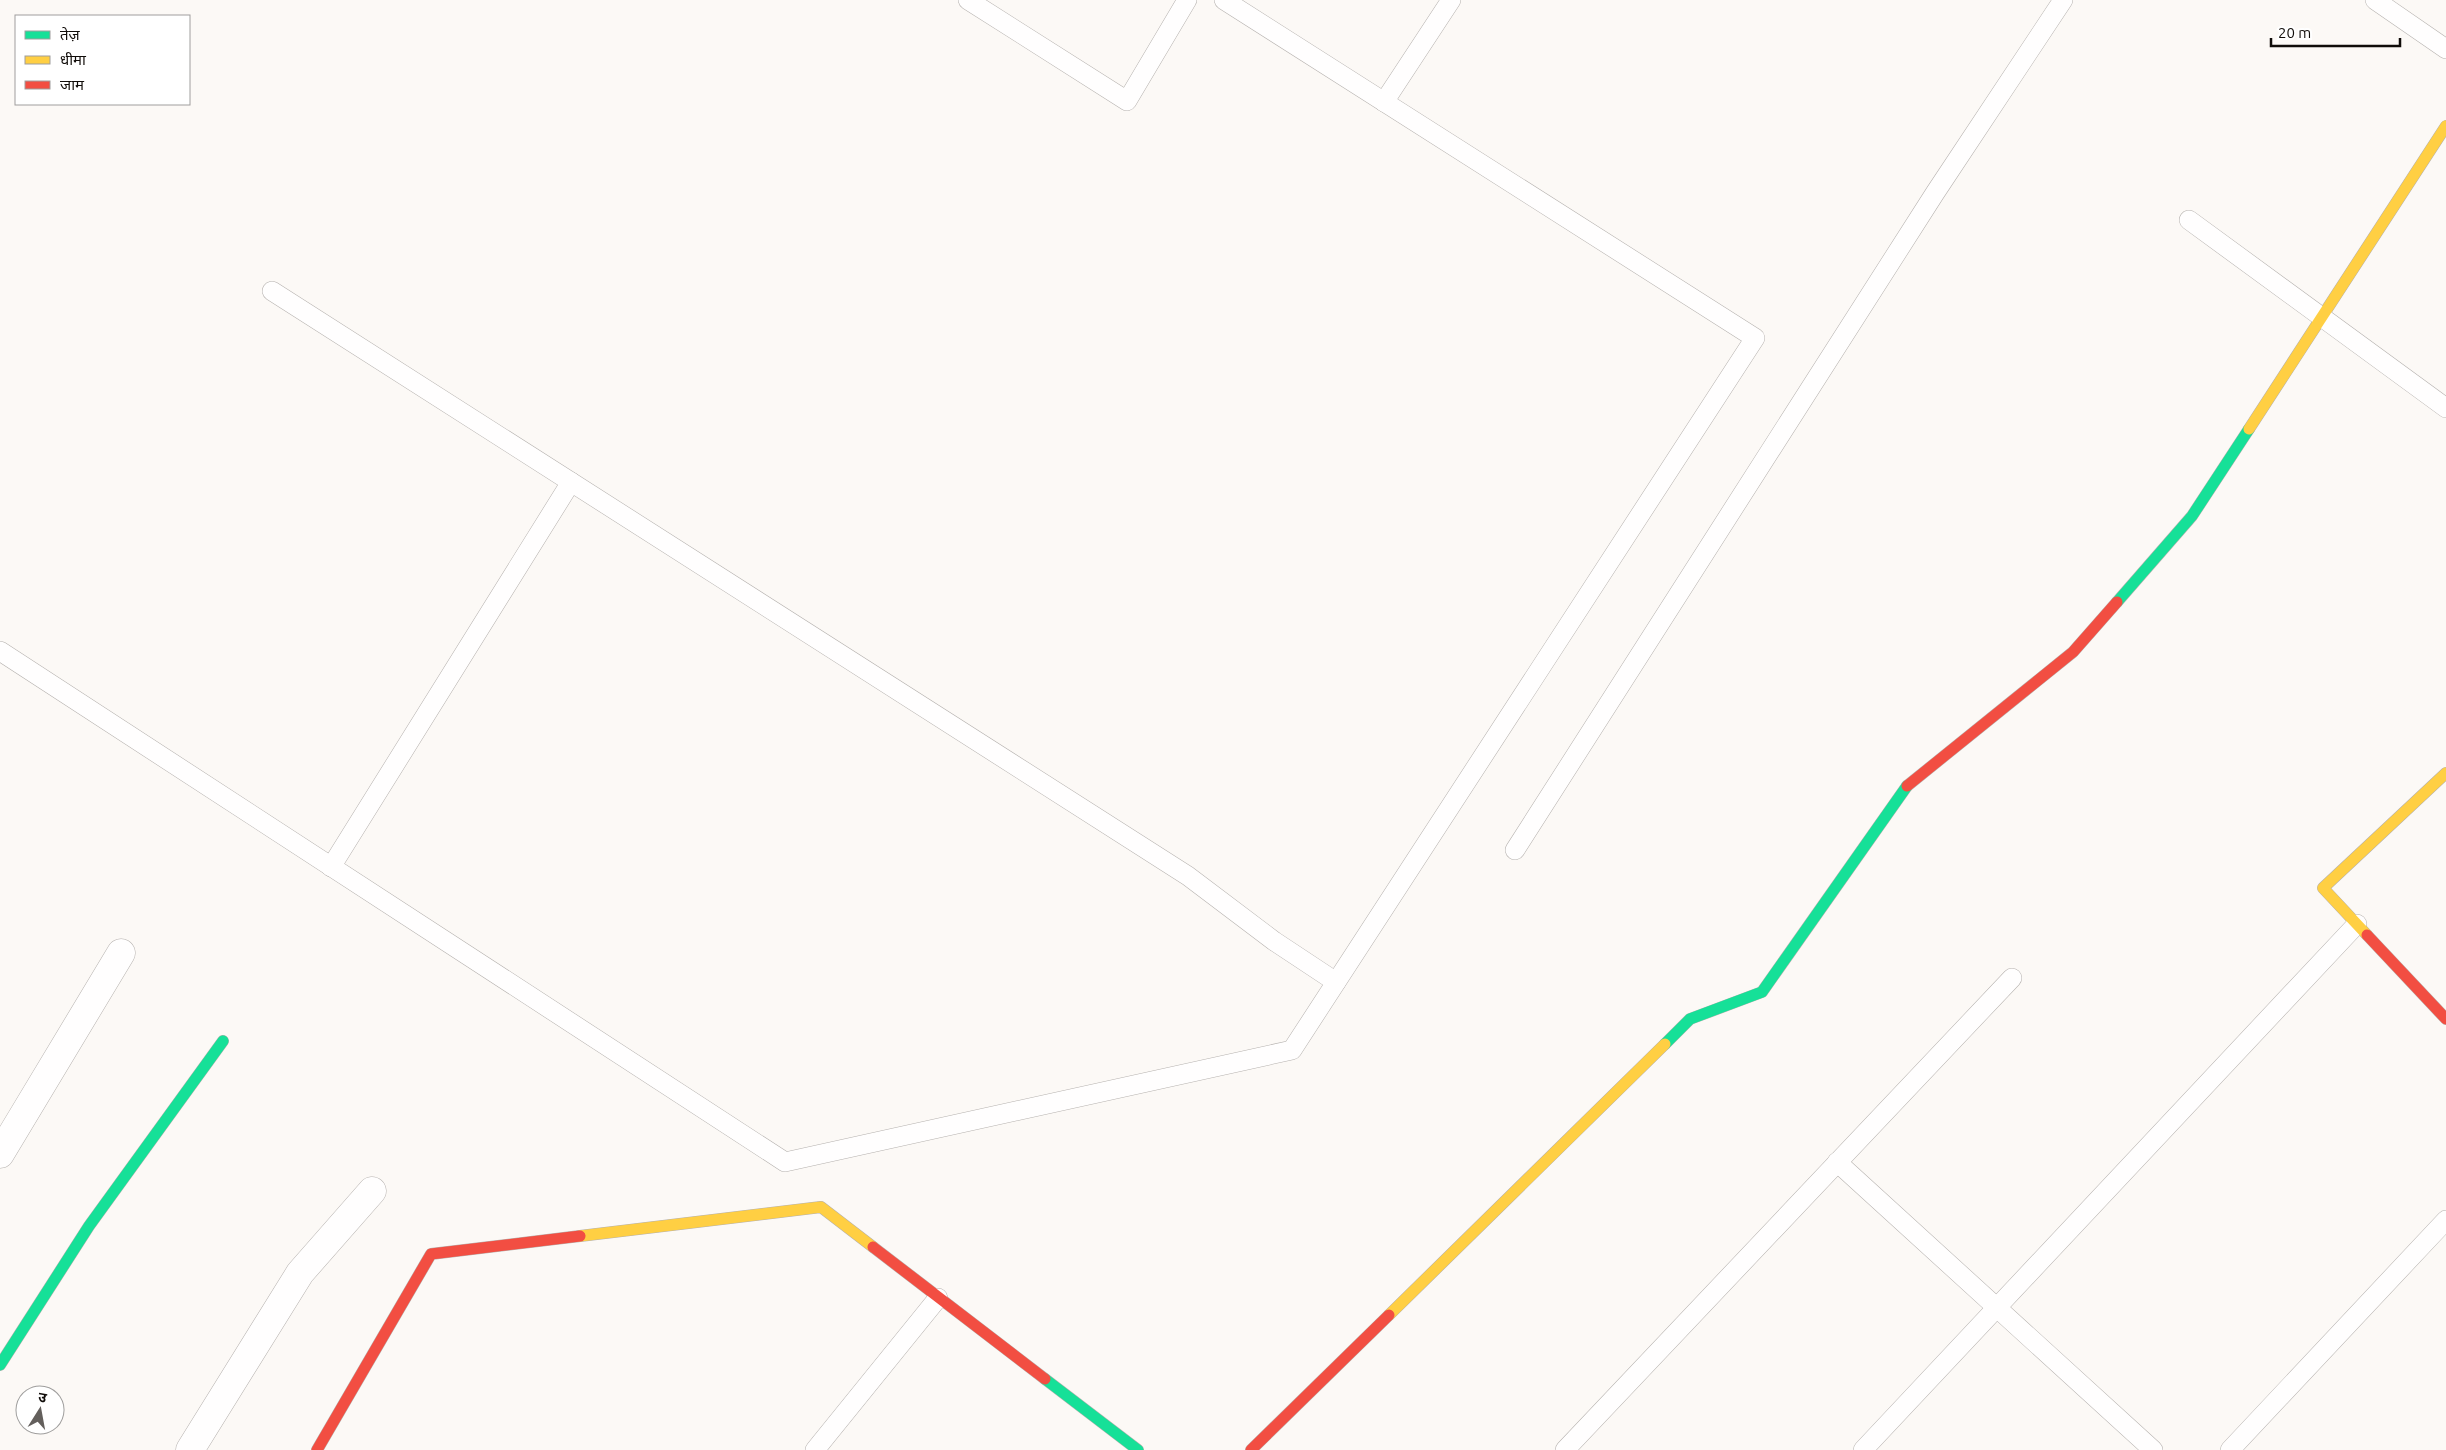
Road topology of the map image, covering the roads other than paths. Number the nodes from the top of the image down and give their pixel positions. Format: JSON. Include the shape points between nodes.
{"nodes":[{"id":1,"x":968,"y":0,"type":"edge"},
{"id":2,"x":1187,"y":0,"type":"edge"},
{"id":3,"x":1224,"y":0,"type":"edge"},
{"id":4,"x":1451,"y":0,"type":"edge"},
{"id":5,"x":2062,"y":0,"type":"edge"},
{"id":6,"x":2375,"y":0,"type":"edge"},
{"id":7,"x":2446,"y":49,"type":"edge"},
{"id":8,"x":1384,"y":102,"type":"junction"},
{"id":9,"x":2446,"y":126,"type":"edge"},
{"id":10,"x":2189,"y":220,"type":"dead end"},
{"id":11,"x":272,"y":291,"type":"dead end"},
{"id":12,"x":2323,"y":316,"type":"junction"},
{"id":13,"x":2446,"y":408,"type":"edge"},
{"id":14,"x":571,"y":482,"type":"junction"},
{"id":15,"x":0,"y":652,"type":"edge"},
{"id":16,"x":2446,"y":772,"type":"edge"},
{"id":17,"x":1515,"y":850,"type":"dead end"},
{"id":18,"x":332,"y":867,"type":"junction"},
{"id":19,"x":2357,"y":924,"type":"junction"},
{"id":20,"x":122,"y":954,"type":"dead end"},
{"id":21,"x":2012,"y":978,"type":"dead end"},
{"id":22,"x":1336,"y":982,"type":"junction"},
{"id":23,"x":2446,"y":1019,"type":"edge"},
{"id":24,"x":223,"y":1041,"type":"dead end"},
{"id":25,"x":0,"y":1154,"type":"edge"},
{"id":26,"x":1837,"y":1162,"type":"junction"},
{"id":27,"x":372,"y":1191,"type":"dead end"},
{"id":28,"x":2446,"y":1220,"type":"edge"},
{"id":29,"x":938,"y":1298,"type":"junction"},
{"id":30,"x":1997,"y":1308,"type":"junction"},
{"id":31,"x":0,"y":1365,"type":"edge"},
{"id":32,"x":190,"y":1450,"type":"edge"},
{"id":33,"x":317,"y":1450,"type":"edge"},
{"id":34,"x":815,"y":1450,"type":"edge"},
{"id":35,"x":1138,"y":1450,"type":"edge"},
{"id":36,"x":1251,"y":1450,"type":"edge"},
{"id":37,"x":1565,"y":1450,"type":"edge"},
{"id":38,"x":1863,"y":1450,"type":"edge"},
{"id":39,"x":2153,"y":1450,"type":"edge"},
{"id":40,"x":2230,"y":1450,"type":"edge"}],
"edges":[{"from":1,"to":2,"type":"lane","via":[[1127,101]]},
{"from":3,"to":8,"type":"lane"},
{"from":4,"to":8,"type":"lane"},
{"from":5,"to":17,"type":"lane"},
{"from":6,"to":7,"type":"lane"},
{"from":8,"to":22,"type":"lane","via":[[1755,338]]},
{"from":9,"to":12,"type":"street"},
{"from":10,"to":12,"type":"lane"},
{"from":11,"to":14,"type":"lane"},
{"from":12,"to":13,"type":"lane"},
{"from":12,"to":36,"type":"street","via":[[2192,516],[2074,652],[1904,789],[1762,992],[1690,1019]]},
{"from":14,"to":18,"type":"lane"},
{"from":14,"to":22,"type":"lane","via":[[1188,876],[1274,941]]},
{"from":15,"to":18,"type":"lane"},
{"from":16,"to":19,"type":"street","via":[[2323,888]]},
{"from":18,"to":22,"type":"lane","via":[[785,1162],[1292,1050]]},
{"from":19,"to":23,"type":"street"},
{"from":19,"to":30,"type":"lane"},
{"from":20,"to":25,"type":"street"},
{"from":21,"to":26,"type":"lane"},
{"from":24,"to":31,"type":"street","via":[[89,1226]]},
{"from":26,"to":30,"type":"lane"},
{"from":26,"to":37,"type":"lane"},
{"from":27,"to":32,"type":"street","via":[[300,1273]]},
{"from":28,"to":40,"type":"lane"},
{"from":29,"to":33,"type":"street","via":[[821,1207],[430,1254]]},
{"from":29,"to":34,"type":"lane"},
{"from":29,"to":35,"type":"street"},
{"from":30,"to":38,"type":"lane"},
{"from":30,"to":39,"type":"lane"}]}
